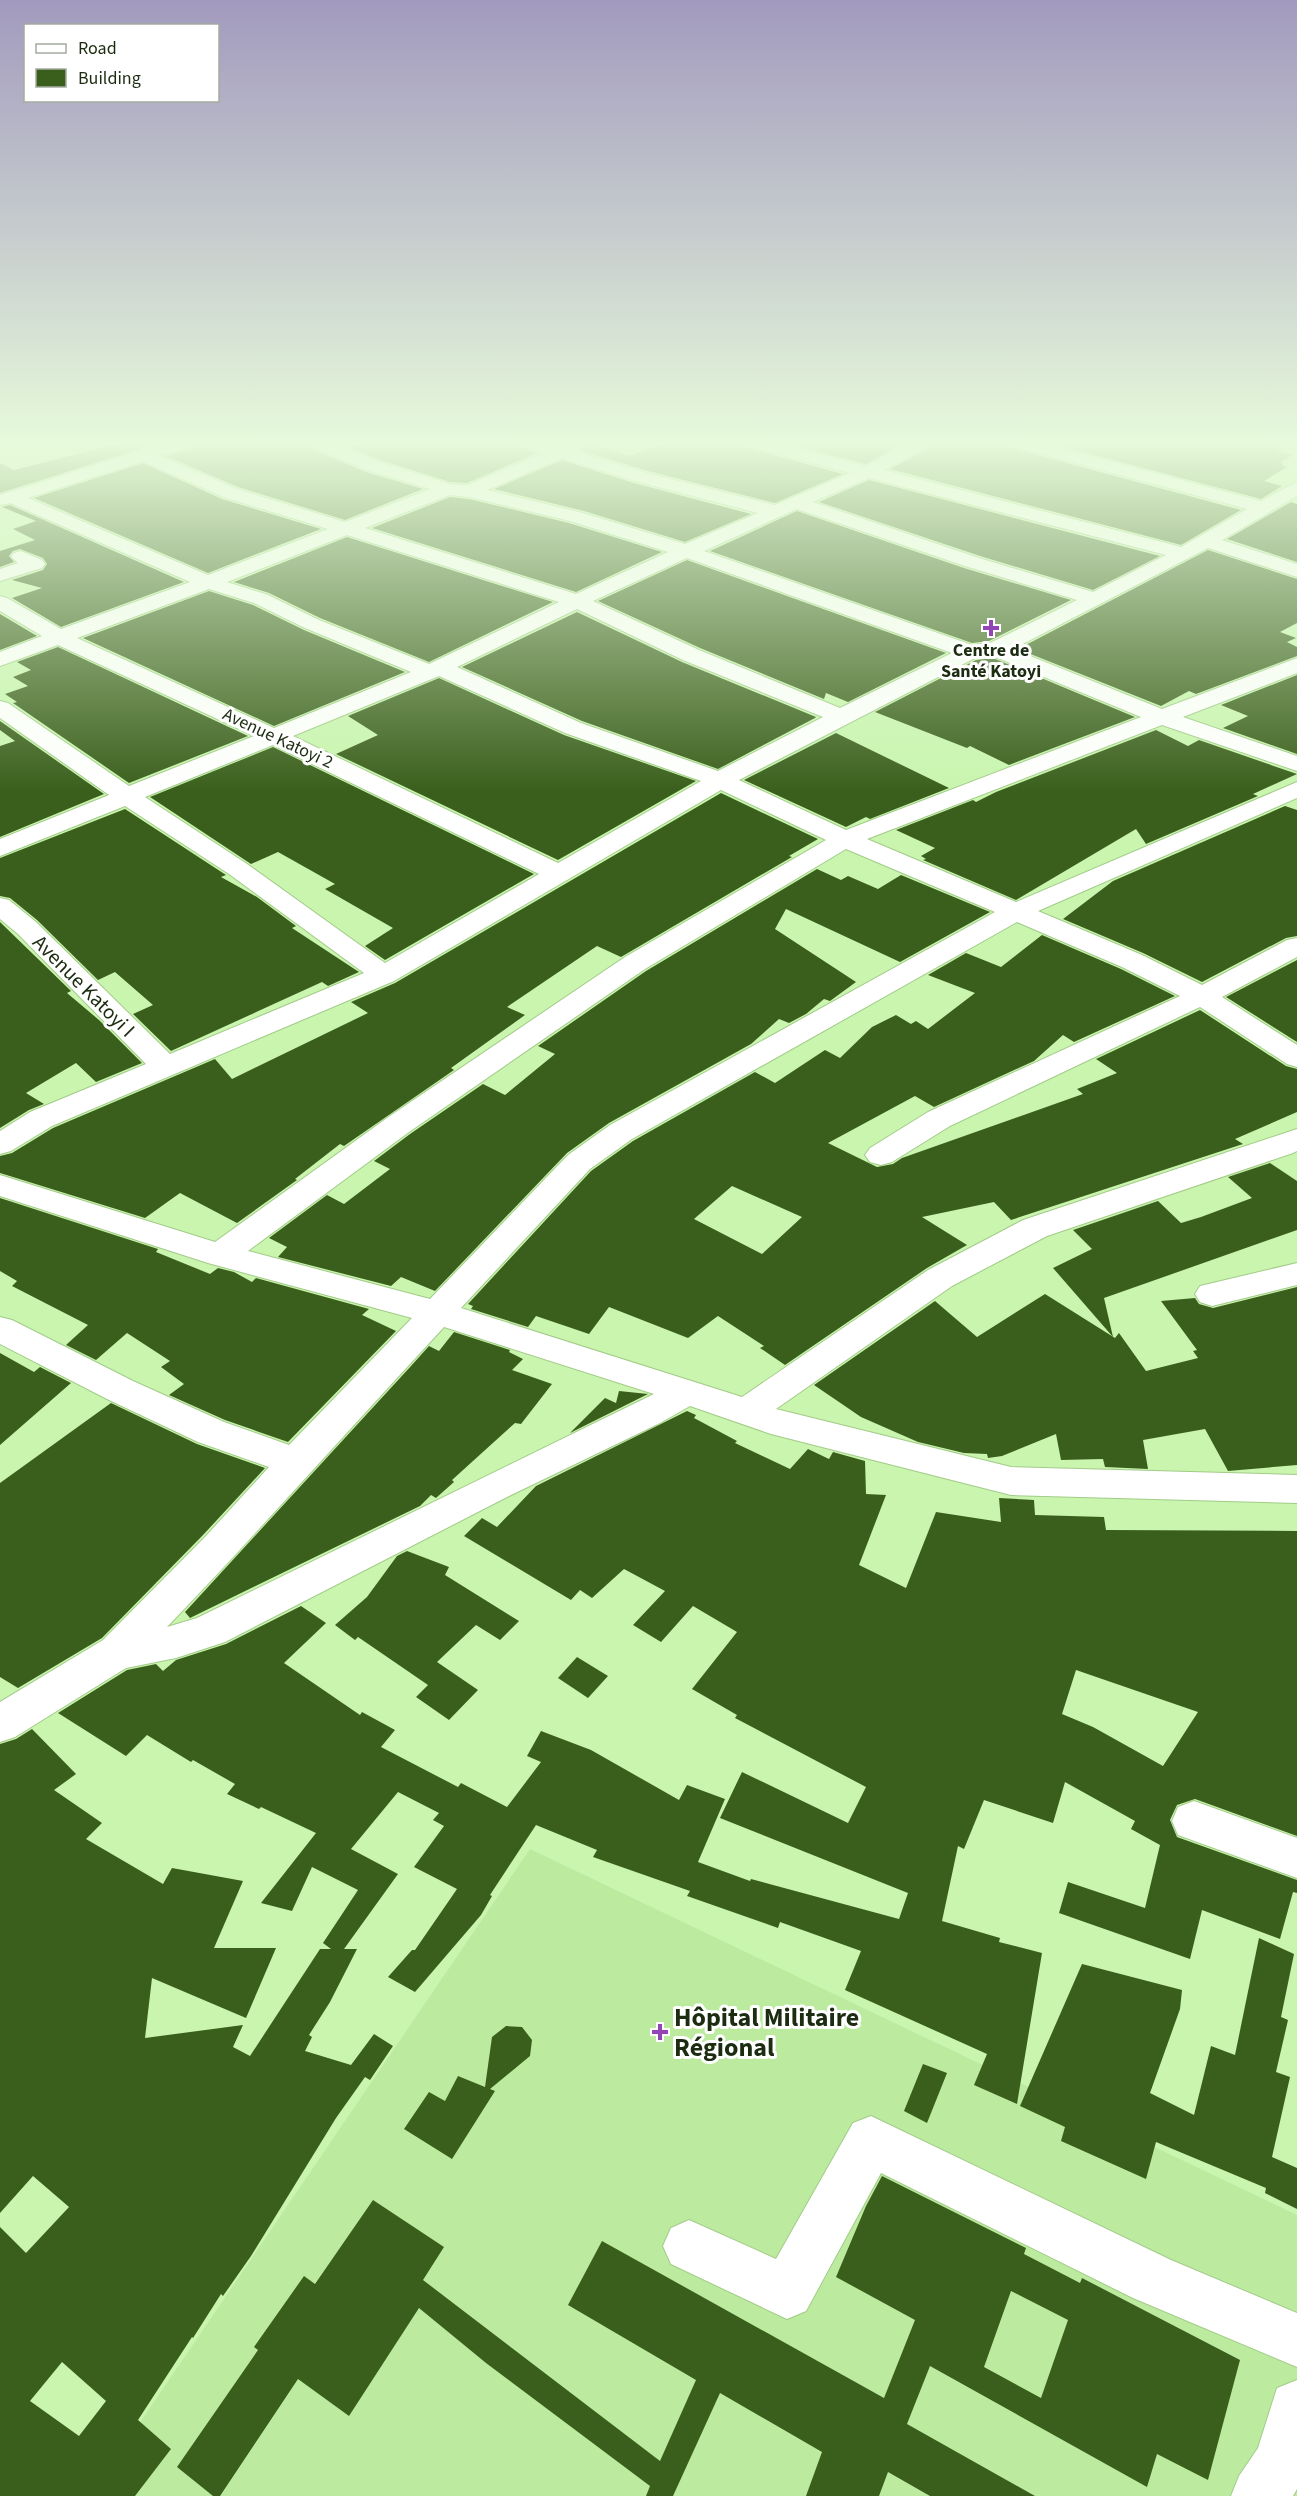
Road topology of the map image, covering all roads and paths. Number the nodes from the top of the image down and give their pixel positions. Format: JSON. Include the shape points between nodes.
{"nodes":[{"id":1,"x":24,"y":558,"type":"edge"},
{"id":2,"x":151,"y":558,"type":"edge"},
{"id":3,"x":269,"y":558,"type":"edge"},
{"id":4,"x":442,"y":558,"type":"edge"},
{"id":5,"x":670,"y":558,"type":"edge"},
{"id":6,"x":707,"y":558,"type":"edge"},
{"id":7,"x":962,"y":558,"type":"edge"},
{"id":8,"x":1175,"y":558,"type":"edge"},
{"id":9,"x":1259,"y":558,"type":"edge"},
{"id":10,"x":1297,"y":571,"type":"edge"},
{"id":11,"x":0,"y":575,"type":"edge"},
{"id":12,"x":208,"y":582,"type":"junction"},
{"id":13,"x":1095,"y":599,"type":"junction"},
{"id":14,"x":0,"y":602,"type":"edge"},
{"id":15,"x":576,"y":602,"type":"junction"},
{"id":16,"x":61,"y":638,"type":"junction"},
{"id":17,"x":995,"y":649,"type":"junction"},
{"id":18,"x":970,"y":652,"type":"junction"},
{"id":19,"x":0,"y":659,"type":"edge"},
{"id":20,"x":1297,"y":665,"type":"edge"},
{"id":21,"x":435,"y":670,"type":"junction"},
{"id":22,"x":0,"y":708,"type":"edge"},
{"id":23,"x":841,"y":716,"type":"junction"},
{"id":24,"x":1161,"y":717,"type":"junction"},
{"id":25,"x":276,"y":737,"type":"junction"},
{"id":26,"x":1297,"y":764,"type":"edge"},
{"id":27,"x":720,"y":780,"type":"junction"},
{"id":28,"x":1297,"y":789,"type":"edge"},
{"id":29,"x":127,"y":796,"type":"junction"},
{"id":30,"x":845,"y":839,"type":"junction"},
{"id":31,"x":0,"y":848,"type":"edge"},
{"id":32,"x":557,"y":873,"type":"junction"},
{"id":33,"x":0,"y":906,"type":"edge"},
{"id":34,"x":1017,"y":911,"type":"junction"},
{"id":35,"x":1297,"y":946,"type":"edge"},
{"id":36,"x":384,"y":975,"type":"junction"},
{"id":37,"x":1202,"y":996,"type":"junction"},
{"id":38,"x":1297,"y":1058,"type":"edge"},
{"id":39,"x":166,"y":1067,"type":"junction"},
{"id":40,"x":1297,"y":1139,"type":"edge"},
{"id":41,"x":0,"y":1144,"type":"edge"},
{"id":42,"x":881,"y":1155,"type":"dead end"},
{"id":43,"x":0,"y":1185,"type":"edge"},
{"id":44,"x":220,"y":1255,"type":"junction"},
{"id":45,"x":1297,"y":1274,"type":"edge"},
{"id":46,"x":1212,"y":1294,"type":"dead end"},
{"id":47,"x":438,"y":1313,"type":"junction"},
{"id":48,"x":0,"y":1329,"type":"edge"},
{"id":49,"x":687,"y":1391,"type":"junction"},
{"id":50,"x":746,"y":1412,"type":"junction"},
{"id":51,"x":296,"y":1462,"type":"junction"},
{"id":52,"x":1297,"y":1488,"type":"edge"},
{"id":53,"x":117,"y":1652,"type":"junction"},
{"id":54,"x":0,"y":1724,"type":"edge"},
{"id":55,"x":1194,"y":1821,"type":"dead end"},
{"id":56,"x":1297,"y":1858,"type":"edge"},
{"id":57,"x":689,"y":2246,"type":"dead end"},
{"id":58,"x":1297,"y":2340,"type":"edge"},
{"id":59,"x":1297,"y":2408,"type":"edge"},
{"id":60,"x":1259,"y":2496,"type":"edge"}],
"edges":[{"from":1,"to":11,"type":"street","via":[[35,564]]},
{"from":2,"to":12,"type":"street"},
{"from":3,"to":12,"type":"street"},
{"from":4,"to":15,"type":"street"},
{"from":5,"to":15,"type":"street"},
{"from":6,"to":18,"type":"street"},
{"from":7,"to":13,"type":"street"},
{"from":8,"to":13,"type":"street"},
{"from":9,"to":10,"type":"street"},
{"from":12,"to":16,"type":"street"},
{"from":12,"to":21,"type":"street","via":[[261,599],[312,624]]},
{"from":13,"to":17,"type":"street"},
{"from":14,"to":16,"type":"street","name":"Avenue Katoyi 2"},
{"from":15,"to":21,"type":"street"},
{"from":15,"to":23,"type":"street","via":[[691,655]]},
{"from":16,"to":19,"type":"street"},
{"from":16,"to":25,"type":"street","name":"Avenue Katoyi 2"},
{"from":17,"to":18,"type":"street"},
{"from":17,"to":24,"type":"street"},
{"from":18,"to":23,"type":"street"},
{"from":20,"to":24,"type":"street"},
{"from":21,"to":25,"type":"street"},
{"from":21,"to":27,"type":"street","via":[[573,728]]},
{"from":22,"to":29,"type":"street"},
{"from":23,"to":27,"type":"street"},
{"from":24,"to":26,"type":"street"},
{"from":24,"to":30,"type":"street"},
{"from":25,"to":29,"type":"street"},
{"from":25,"to":32,"type":"street","name":"Avenue Katoyi 2"},
{"from":27,"to":30,"type":"street"},
{"from":27,"to":32,"type":"street"},
{"from":28,"to":34,"type":"street"},
{"from":29,"to":31,"type":"street"},
{"from":29,"to":36,"type":"street","via":[[238,869]]},
{"from":30,"to":34,"type":"street"},
{"from":30,"to":44,"type":"street","via":[[635,963],[398,1125]]},
{"from":32,"to":36,"type":"street"},
{"from":33,"to":39,"type":"street","name":"Avenue Katoyi I","via":[[27,928]]},
{"from":34,"to":37,"type":"street"},
{"from":34,"to":47,"type":"street","via":[[621,1132],[579,1162]]},
{"from":35,"to":37,"type":"street"},
{"from":36,"to":39,"type":"street"},
{"from":37,"to":38,"type":"street"},
{"from":37,"to":42,"type":"street","via":[[939,1119]]},
{"from":39,"to":41,"type":"street","via":[[41,1119]]},
{"from":40,"to":50,"type":"street","via":[[1035,1228],[946,1274]]},
{"from":43,"to":44,"type":"street"},
{"from":44,"to":47,"type":"street"},
{"from":45,"to":46,"type":"street"},
{"from":47,"to":49,"type":"street"},
{"from":47,"to":51,"type":"street"},
{"from":48,"to":51,"type":"street","via":[[211,1432]]},
{"from":49,"to":50,"type":"street"},
{"from":49,"to":53,"type":"street","via":[[211,1630],[186,1640]]},
{"from":50,"to":52,"type":"street","via":[[1011,1481]]},
{"from":51,"to":53,"type":"street"},
{"from":53,"to":54,"type":"street"},
{"from":55,"to":56,"type":"street"},
{"from":57,"to":58,"type":"street","via":[[787,2292],[871,2141],[1152,2279]]},
{"from":59,"to":60,"type":"street","via":[[1282,2462]]}]}
